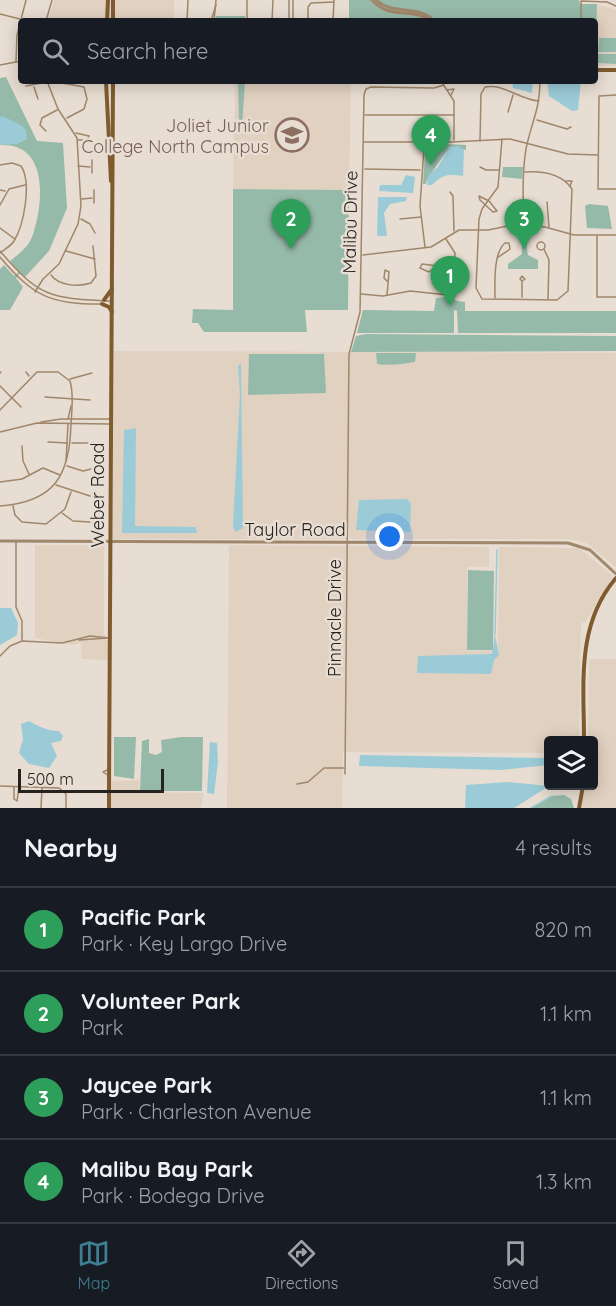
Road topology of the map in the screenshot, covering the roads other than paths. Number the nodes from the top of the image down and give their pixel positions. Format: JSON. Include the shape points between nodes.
{"nodes":[{"id":1,"x":26,"y":0,"type":"edge"},
{"id":2,"x":52,"y":0,"type":"edge"},
{"id":3,"x":108,"y":0,"type":"edge"},
{"id":4,"x":114,"y":0,"type":"edge"},
{"id":5,"x":188,"y":0,"type":"edge"},
{"id":6,"x":216,"y":0,"type":"edge"},
{"id":7,"x":247,"y":0,"type":"edge"},
{"id":8,"x":273,"y":0,"type":"edge"},
{"id":9,"x":289,"y":0,"type":"edge"},
{"id":10,"x":293,"y":0,"type":"edge"},
{"id":11,"x":374,"y":0,"type":"edge"},
{"id":12,"x":334,"y":1,"type":"edge"},
{"id":13,"x":581,"y":1,"type":"edge"},
{"id":14,"x":594,"y":1,"type":"edge"},
{"id":15,"x":612,"y":2,"type":"edge"},
{"id":16,"x":616,"y":6,"type":"edge"},
{"id":17,"x":0,"y":14,"type":"edge"},
{"id":18,"x":18,"y":18,"type":"edge"},
{"id":19,"x":21,"y":18,"type":"edge"},
{"id":20,"x":47,"y":18,"type":"edge"},
{"id":21,"x":107,"y":18,"type":"edge"},
{"id":22,"x":113,"y":18,"type":"edge"},
{"id":23,"x":187,"y":18,"type":"edge"},
{"id":24,"x":213,"y":18,"type":"edge"},
{"id":25,"x":247,"y":18,"type":"edge"},
{"id":26,"x":272,"y":18,"type":"edge"},
{"id":27,"x":289,"y":18,"type":"edge"},
{"id":28,"x":293,"y":18,"type":"edge"},
{"id":29,"x":308,"y":18,"type":"edge"},
{"id":30,"x":333,"y":18,"type":"edge"},
{"id":31,"x":428,"y":18,"type":"edge"},
{"id":32,"x":581,"y":18,"type":"edge"},
{"id":33,"x":18,"y":33,"type":"edge"},
{"id":34,"x":16,"y":62,"type":"joint"},
{"id":35,"x":0,"y":65,"type":"edge"},
{"id":36,"x":598,"y":70,"type":"edge"},
{"id":37,"x":616,"y":70,"type":"edge"},
{"id":38,"x":42,"y":84,"type":"edge"},
{"id":39,"x":48,"y":84,"type":"edge"},
{"id":40,"x":65,"y":84,"type":"edge"},
{"id":41,"x":106,"y":84,"type":"edge"},
{"id":42,"x":113,"y":84,"type":"edge"},
{"id":43,"x":540,"y":84,"type":"edge"},
{"id":44,"x":444,"y":85,"type":"joint"},
{"id":45,"x":26,"y":86,"type":"dead end"},
{"id":46,"x":34,"y":87,"type":"junction"},
{"id":47,"x":447,"y":90,"type":"junction"},
{"id":48,"x":514,"y":94,"type":"junction"},
{"id":49,"x":450,"y":95,"type":"junction"},
{"id":50,"x":616,"y":95,"type":"edge"},
{"id":51,"x":38,"y":99,"type":"dead end"},
{"id":52,"x":540,"y":101,"type":"junction"},
{"id":53,"x":58,"y":109,"type":"junction"},
{"id":54,"x":508,"y":112,"type":"dead end"},
{"id":55,"x":364,"y":115,"type":"junction"},
{"id":56,"x":454,"y":115,"type":"junction"},
{"id":57,"x":66,"y":119,"type":"junction"},
{"id":58,"x":536,"y":119,"type":"junction"},
{"id":59,"x":572,"y":127,"type":"dead end"},
{"id":60,"x":46,"y":131,"type":"dead end"},
{"id":61,"x":76,"y":133,"type":"junction"},
{"id":62,"x":502,"y":139,"type":"junction"},
{"id":63,"x":77,"y":140,"type":"junction"},
{"id":64,"x":453,"y":141,"type":"junction"},
{"id":65,"x":480,"y":141,"type":"junction"},
{"id":66,"x":364,"y":142,"type":"junction"},
{"id":67,"x":528,"y":142,"type":"junction"},
{"id":68,"x":424,"y":147,"type":"junction"},
{"id":69,"x":598,"y":155,"type":"junction"},
{"id":70,"x":92,"y":160,"type":"dead end"},
{"id":71,"x":0,"y":165,"type":"edge"},
{"id":72,"x":77,"y":166,"type":"junction"},
{"id":73,"x":90,"y":167,"type":"junction"},
{"id":74,"x":480,"y":167,"type":"dead end"},
{"id":75,"x":363,"y":169,"type":"junction"},
{"id":76,"x":421,"y":170,"type":"junction"},
{"id":77,"x":500,"y":170,"type":"junction"},
{"id":78,"x":525,"y":172,"type":"junction"},
{"id":79,"x":92,"y":173,"type":"dead end"},
{"id":80,"x":111,"y":181,"type":"junction"},
{"id":81,"x":565,"y":182,"type":"junction"},
{"id":82,"x":26,"y":185,"type":"junction"},
{"id":83,"x":570,"y":186,"type":"junction"},
{"id":84,"x":616,"y":189,"type":"edge"},
{"id":85,"x":94,"y":190,"type":"dead end"},
{"id":86,"x":0,"y":192,"type":"edge"},
{"id":87,"x":6,"y":192,"type":"junction"},
{"id":88,"x":450,"y":192,"type":"dead end"},
{"id":89,"x":4,"y":196,"type":"junction"},
{"id":90,"x":93,"y":198,"type":"junction"},
{"id":91,"x":81,"y":199,"type":"junction"},
{"id":92,"x":489,"y":201,"type":"junction"},
{"id":93,"x":547,"y":202,"type":"dead end"},
{"id":94,"x":94,"y":203,"type":"dead end"},
{"id":95,"x":0,"y":205,"type":"edge"},
{"id":96,"x":485,"y":205,"type":"junction"},
{"id":97,"x":422,"y":217,"type":"junction"},
{"id":98,"x":80,"y":219,"type":"junction"},
{"id":99,"x":400,"y":219,"type":"dead end"},
{"id":100,"x":524,"y":224,"type":"junction"},
{"id":101,"x":0,"y":228,"type":"edge"},
{"id":102,"x":549,"y":228,"type":"junction"},
{"id":103,"x":479,"y":230,"type":"junction"},
{"id":104,"x":454,"y":232,"type":"junction"},
{"id":105,"x":95,"y":233,"type":"dead end"},
{"id":106,"x":571,"y":234,"type":"junction"},
{"id":107,"x":597,"y":235,"type":"junction"},
{"id":108,"x":616,"y":235,"type":"edge"},
{"id":109,"x":15,"y":239,"type":"junction"},
{"id":110,"x":446,"y":239,"type":"junction"},
{"id":111,"x":93,"y":246,"type":"dead end"},
{"id":112,"x":425,"y":248,"type":"junction"},
{"id":113,"x":544,"y":249,"type":"dead end"},
{"id":114,"x":65,"y":250,"type":"junction"},
{"id":115,"x":0,"y":252,"type":"edge"},
{"id":116,"x":362,"y":255,"type":"junction"},
{"id":117,"x":0,"y":257,"type":"edge"},
{"id":118,"x":497,"y":258,"type":"junction"},
{"id":119,"x":95,"y":259,"type":"junction"},
{"id":120,"x":435,"y":267,"type":"dead end"},
{"id":121,"x":455,"y":268,"type":"junction"},
{"id":122,"x":50,"y":274,"type":"junction"},
{"id":123,"x":387,"y":281,"type":"dead end"},
{"id":124,"x":522,"y":281,"type":"dead end"},
{"id":125,"x":113,"y":286,"type":"junction"},
{"id":126,"x":37,"y":288,"type":"junction"},
{"id":127,"x":35,"y":292,"type":"junction"},
{"id":128,"x":360,"y":294,"type":"junction"},
{"id":129,"x":387,"y":296,"type":"junction"},
{"id":130,"x":616,"y":297,"type":"edge"},
{"id":131,"x":522,"y":298,"type":"junction"},
{"id":132,"x":495,"y":299,"type":"junction"},
{"id":133,"x":549,"y":299,"type":"junction"},
{"id":134,"x":103,"y":302,"type":"junction"},
{"id":135,"x":113,"y":302,"type":"junction"},
{"id":136,"x":113,"y":315,"type":"junction"},
{"id":137,"x":349,"y":354,"type":"joint"},
{"id":138,"x":26,"y":372,"type":"dead end"},
{"id":139,"x":92,"y":373,"type":"dead end"},
{"id":140,"x":30,"y":376,"type":"junction"},
{"id":141,"x":69,"y":380,"type":"junction"},
{"id":142,"x":0,"y":386,"type":"edge"},
{"id":143,"x":45,"y":397,"type":"dead end"},
{"id":144,"x":10,"y":399,"type":"junction"},
{"id":145,"x":72,"y":400,"type":"junction"},
{"id":146,"x":90,"y":400,"type":"dead end"},
{"id":147,"x":21,"y":407,"type":"dead end"},
{"id":148,"x":0,"y":410,"type":"edge"},
{"id":149,"x":70,"y":419,"type":"junction"},
{"id":150,"x":111,"y":421,"type":"junction"},
{"id":151,"x":37,"y":423,"type":"junction"},
{"id":152,"x":70,"y":423,"type":"junction"},
{"id":153,"x":0,"y":432,"type":"edge"},
{"id":154,"x":48,"y":442,"type":"dead end"},
{"id":155,"x":69,"y":442,"type":"junction"},
{"id":156,"x":89,"y":443,"type":"dead end"},
{"id":157,"x":22,"y":446,"type":"dead end"},
{"id":158,"x":66,"y":465,"type":"junction"},
{"id":159,"x":91,"y":469,"type":"dead end"},
{"id":160,"x":29,"y":475,"type":"junction"},
{"id":161,"x":61,"y":475,"type":"junction"},
{"id":162,"x":0,"y":482,"type":"edge"},
{"id":163,"x":55,"y":484,"type":"junction"},
{"id":164,"x":71,"y":492,"type":"junction"},
{"id":165,"x":90,"y":496,"type":"dead end"},
{"id":166,"x":13,"y":504,"type":"junction"},
{"id":167,"x":0,"y":506,"type":"edge"},
{"id":168,"x":62,"y":512,"type":"junction"},
{"id":169,"x":90,"y":522,"type":"dead end"},
{"id":170,"x":0,"y":541,"type":"edge"},
{"id":171,"x":16,"y":541,"type":"junction"},
{"id":172,"x":110,"y":541,"type":"junction"},
{"id":173,"x":346,"y":543,"type":"junction"},
{"id":174,"x":616,"y":576,"type":"edge"},
{"id":175,"x":109,"y":638,"type":"junction"},
{"id":176,"x":22,"y":641,"type":"junction"},
{"id":177,"x":0,"y":656,"type":"edge"},
{"id":178,"x":584,"y":736,"type":"edge"},
{"id":179,"x":345,"y":768,"type":"junction"},
{"id":180,"x":345,"y":774,"type":"dead end"},
{"id":181,"x":297,"y":784,"type":"dead end"},
{"id":182,"x":0,"y":786,"type":"edge"},
{"id":183,"x":14,"y":786,"type":"junction"},
{"id":184,"x":19,"y":787,"type":"junction"},
{"id":185,"x":42,"y":787,"type":"junction"},
{"id":186,"x":582,"y":790,"type":"edge"},
{"id":187,"x":41,"y":808,"type":"edge"},
{"id":188,"x":66,"y":808,"type":"edge"},
{"id":189,"x":109,"y":808,"type":"edge"},
{"id":190,"x":579,"y":808,"type":"edge"}],
"edges":[{"from":1,"to":19,"type":"street"},
{"from":2,"to":20,"type":"street"},
{"from":3,"to":21,"type":"main road"},
{"from":4,"to":22,"type":"main road"},
{"from":5,"to":23,"type":"street"},
{"from":6,"to":24,"type":"street"},
{"from":7,"to":25,"type":"street"},
{"from":8,"to":26,"type":"street"},
{"from":9,"to":27,"type":"street"},
{"from":10,"to":28,"type":"street"},
{"from":11,"to":31,"type":"street","via":[[388,9],[421,12]]},
{"from":12,"to":29,"type":"street","via":[[311,3]]},
{"from":12,"to":30,"type":"street"},
{"from":13,"to":14,"type":"street"},
{"from":13,"to":32,"type":"street"},
{"from":14,"to":15,"type":"street"},
{"from":15,"to":16,"type":"street"},
{"from":17,"to":18,"type":"street"},
{"from":33,"to":34,"type":"street"},
{"from":34,"to":35,"type":"street"},
{"from":36,"to":37,"type":"main road"},
{"from":38,"to":46,"type":"street"},
{"from":39,"to":53,"type":"street"},
{"from":40,"to":57,"type":"street","via":[[83,86],[87,99],[84,109]]},
{"from":41,"to":80,"type":"main road","name":"Weber Road"},
{"from":42,"to":80,"type":"main road","name":"Weber Road"},
{"from":43,"to":52,"type":"street"},
{"from":44,"to":47,"type":"street"},
{"from":44,"to":55,"type":"street","name":"Malibu Drive","via":[[366,89]]},
{"from":45,"to":46,"type":"street"},
{"from":46,"to":51,"type":"street"},
{"from":47,"to":49,"type":"street"},
{"from":47,"to":49,"type":"street","via":[[454,89]]},
{"from":48,"to":52,"type":"street"},
{"from":48,"to":54,"type":"street"},
{"from":48,"to":65,"type":"street","via":[[496,87],[483,89]]},
{"from":49,"to":56,"type":"street"},
{"from":50,"to":69,"type":"street","via":[[599,96]]},
{"from":52,"to":58,"type":"street"},
{"from":53,"to":57,"type":"street"},
{"from":53,"to":60,"type":"street","via":[[42,118],[40,125]]},
{"from":55,"to":56,"type":"street"},
{"from":55,"to":66,"type":"street","name":"Malibu Drive"},
{"from":56,"to":64,"type":"street"},
{"from":57,"to":61,"type":"street"},
{"from":58,"to":59,"type":"street","via":[[567,129]]},
{"from":58,"to":67,"type":"street"},
{"from":61,"to":63,"type":"street"},
{"from":61,"to":63,"type":"street","via":[[89,136],[87,140]]},
{"from":62,"to":65,"type":"street"},
{"from":62,"to":67,"type":"street"},
{"from":62,"to":77,"type":"street"},
{"from":63,"to":72,"type":"street"},
{"from":64,"to":65,"type":"street"},
{"from":64,"to":68,"type":"street"},
{"from":66,"to":68,"type":"street","via":[[416,142]]},
{"from":66,"to":75,"type":"street","name":"Malibu Drive"},
{"from":67,"to":69,"type":"street","via":[[568,154]]},
{"from":67,"to":78,"type":"street"},
{"from":68,"to":76,"type":"street"},
{"from":69,"to":84,"type":"street","via":[[598,189]]},
{"from":70,"to":73,"type":"street"},
{"from":71,"to":82,"type":"street","via":[[21,166]]},
{"from":72,"to":73,"type":"street"},
{"from":72,"to":91,"type":"street"},
{"from":73,"to":79,"type":"street"},
{"from":74,"to":77,"type":"street"},
{"from":75,"to":76,"type":"street"},
{"from":75,"to":116,"type":"street","name":"Malibu Drive"},
{"from":76,"to":97,"type":"street"},
{"from":77,"to":92,"type":"street","via":[[498,187]]},
{"from":78,"to":81,"type":"street","via":[[546,173]]},
{"from":78,"to":100,"type":"street"},
{"from":80,"to":125,"type":"main road","name":"Weber Road"},
{"from":81,"to":83,"type":"street"},
{"from":81,"to":83,"type":"street","via":[[572,181]]},
{"from":82,"to":87,"type":"street","via":[[14,186]]},
{"from":82,"to":109,"type":"street"},
{"from":83,"to":106,"type":"street"},
{"from":85,"to":90,"type":"street"},
{"from":86,"to":87,"type":"street"},
{"from":86,"to":89,"type":"street"},
{"from":87,"to":89,"type":"street"},
{"from":88,"to":104,"type":"street"},
{"from":89,"to":95,"type":"street"},
{"from":90,"to":91,"type":"street"},
{"from":90,"to":94,"type":"street"},
{"from":91,"to":98,"type":"street"},
{"from":92,"to":96,"type":"street"},
{"from":92,"to":96,"type":"street","via":[[479,196]]},
{"from":92,"to":96,"type":"street","via":[[497,211]]},
{"from":93,"to":102,"type":"street"},
{"from":96,"to":103,"type":"street"},
{"from":97,"to":99,"type":"street"},
{"from":97,"to":112,"type":"street"},
{"from":98,"to":105,"type":"street","via":[[90,224]]},
{"from":98,"to":114,"type":"street"},
{"from":100,"to":102,"type":"street"},
{"from":100,"to":103,"type":"street"},
{"from":101,"to":109,"type":"street"},
{"from":102,"to":106,"type":"street"},
{"from":103,"to":104,"type":"street"},
{"from":103,"to":132,"type":"street","via":[[477,292],[482,299]]},
{"from":104,"to":110,"type":"street"},
{"from":106,"to":107,"type":"street"},
{"from":106,"to":133,"type":"street","via":[[568,291],[560,299]]},
{"from":107,"to":108,"type":"street"},
{"from":107,"to":130,"type":"street","via":[[597,297]]},
{"from":109,"to":115,"type":"street"},
{"from":110,"to":112,"type":"street"},
{"from":110,"to":121,"type":"street","via":[[454,250]]},
{"from":111,"to":119,"type":"street"},
{"from":112,"to":116,"type":"street"},
{"from":113,"to":133,"type":"street","via":[[549,260]]},
{"from":114,"to":119,"type":"street"},
{"from":114,"to":122,"type":"street"},
{"from":115,"to":126,"type":"street"},
{"from":116,"to":128,"type":"street","name":"Malibu Drive"},
{"from":117,"to":127,"type":"street"},
{"from":118,"to":118,"type":"street","via":[[501,246],[510,243],[510,249]]},
{"from":118,"to":132,"type":"street"},
{"from":119,"to":122,"type":"street","via":[[95,279],[88,284],[58,282]]},
{"from":120,"to":121,"type":"street"},
{"from":121,"to":129,"type":"street","via":[[454,288],[448,295],[410,291]]},
{"from":122,"to":126,"type":"street"},
{"from":123,"to":129,"type":"street"},
{"from":124,"to":131,"type":"street"},
{"from":125,"to":134,"type":"main road"},
{"from":125,"to":135,"type":"main road","name":"Weber Road"},
{"from":126,"to":127,"type":"street"},
{"from":126,"to":134,"type":"street","via":[[64,298]]},
{"from":127,"to":134,"type":"street","via":[[62,303]]},
{"from":128,"to":129,"type":"street"},
{"from":128,"to":137,"type":"street","name":"Malibu Drive","via":[[360,315]]},
{"from":131,"to":132,"type":"street"},
{"from":131,"to":133,"type":"street"},
{"from":134,"to":135,"type":"street"},
{"from":134,"to":136,"type":"main road"},
{"from":135,"to":136,"type":"main road","name":"Weber Road"},
{"from":136,"to":150,"type":"main road","name":"Weber Road"},
{"from":137,"to":173,"type":"street","name":"Pinnacle Drive"},
{"from":138,"to":140,"type":"street"},
{"from":139,"to":141,"type":"street"},
{"from":140,"to":141,"type":"street","via":[[56,371]]},
{"from":140,"to":144,"type":"street"},
{"from":141,"to":145,"type":"street"},
{"from":142,"to":144,"type":"street"},
{"from":143,"to":145,"type":"street"},
{"from":144,"to":147,"type":"street"},
{"from":144,"to":148,"type":"street"},
{"from":145,"to":146,"type":"street"},
{"from":145,"to":149,"type":"street"},
{"from":149,"to":150,"type":"street"},
{"from":149,"to":151,"type":"street"},
{"from":149,"to":152,"type":"street"},
{"from":150,"to":152,"type":"street"},
{"from":150,"to":172,"type":"main road","name":"Weber Road"},
{"from":151,"to":152,"type":"street"},
{"from":151,"to":153,"type":"street"},
{"from":152,"to":155,"type":"street"},
{"from":154,"to":155,"type":"street"},
{"from":155,"to":156,"type":"street"},
{"from":155,"to":158,"type":"street"},
{"from":157,"to":160,"type":"street"},
{"from":158,"to":159,"type":"street","via":[[83,471]]},
{"from":158,"to":161,"type":"street"},
{"from":160,"to":161,"type":"street","via":[[44,468]]},
{"from":160,"to":162,"type":"street"},
{"from":161,"to":163,"type":"street"},
{"from":163,"to":164,"type":"street"},
{"from":163,"to":166,"type":"street","via":[[39,499]]},
{"from":164,"to":165,"type":"street"},
{"from":164,"to":168,"type":"street"},
{"from":166,"to":167,"type":"street"},
{"from":166,"to":168,"type":"street","via":[[16,517],[26,524],[48,523]]},
{"from":168,"to":169,"type":"street","via":[[75,522]]},
{"from":170,"to":171,"type":"street","name":"Taylor Road"},
{"from":171,"to":172,"type":"street","name":"Taylor Road"},
{"from":171,"to":176,"type":"street","via":[[16,607],[22,621]]},
{"from":172,"to":173,"type":"street","name":"Taylor Road"},
{"from":172,"to":175,"type":"main road","name":"Weber Road"},
{"from":173,"to":174,"type":"street","name":"Taylor Road","via":[[571,544],[594,553]]},
{"from":173,"to":179,"type":"street","name":"Pinnacle Drive"},
{"from":174,"to":178,"type":"main road","via":[[600,598],[587,630]]},
{"from":175,"to":176,"type":"street","via":[[90,636],[62,643]]},
{"from":175,"to":189,"type":"main road","name":"Weber Road"},
{"from":176,"to":177,"type":"street"},
{"from":179,"to":180,"type":"street","name":"Pinnacle Drive"},
{"from":179,"to":181,"type":"street","via":[[324,768],[308,782]]},
{"from":182,"to":183,"type":"street"},
{"from":183,"to":184,"type":"street"},
{"from":183,"to":184,"type":"street","via":[[16,801]]},
{"from":184,"to":185,"type":"street"},
{"from":185,"to":187,"type":"street"},
{"from":185,"to":188,"type":"street","via":[[64,791]]},
{"from":186,"to":190,"type":"main road"}]}
